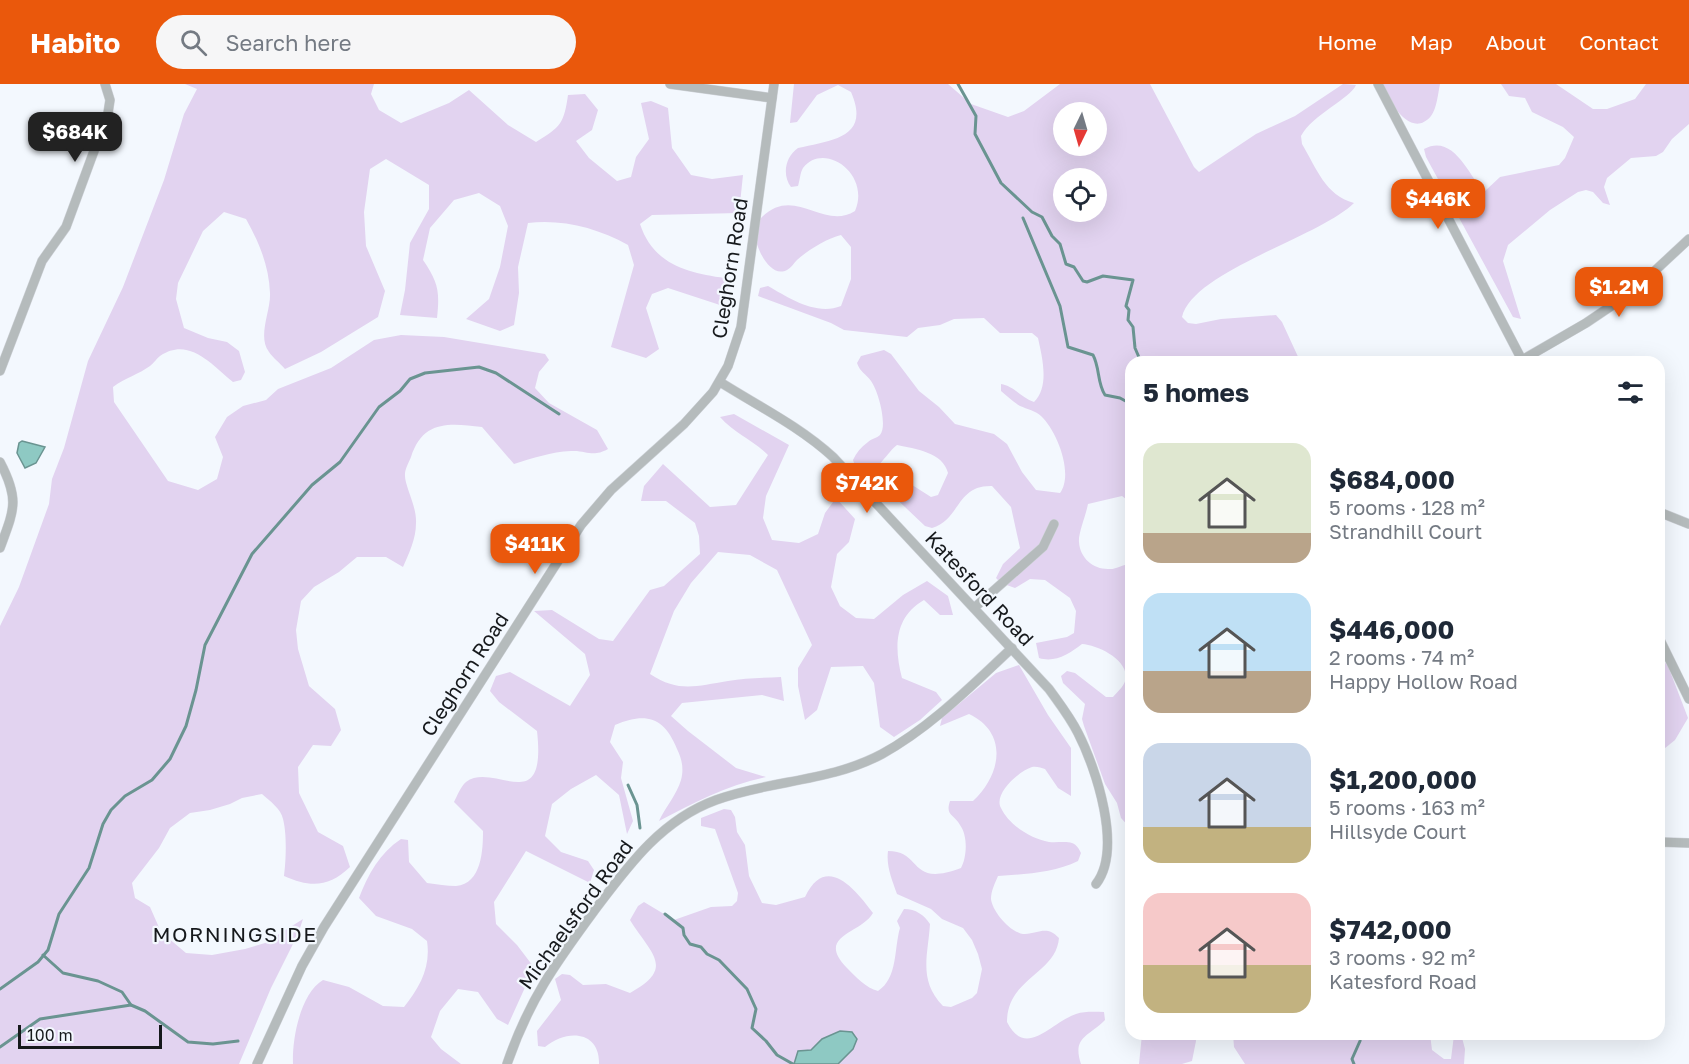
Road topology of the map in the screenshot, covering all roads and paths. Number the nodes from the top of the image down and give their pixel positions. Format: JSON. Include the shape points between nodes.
{"nodes":[{"id":1,"x":105,"y":84,"type":"edge"},
{"id":2,"x":670,"y":84,"type":"edge"},
{"id":3,"x":774,"y":84,"type":"edge"},
{"id":4,"x":1378,"y":84,"type":"edge"},
{"id":5,"x":772,"y":98,"type":"junction"},
{"id":6,"x":1689,"y":239,"type":"edge"},
{"id":7,"x":1519,"y":356,"type":"edge"},
{"id":8,"x":1530,"y":356,"type":"edge"},
{"id":9,"x":0,"y":370,"type":"edge"},
{"id":10,"x":720,"y":382,"type":"junction"},
{"id":11,"x":0,"y":462,"type":"edge"},
{"id":12,"x":1665,"y":514,"type":"edge"},
{"id":13,"x":1054,"y":524,"type":"dead end"},
{"id":14,"x":1689,"y":524,"type":"edge"},
{"id":15,"x":0,"y":548,"type":"edge"},
{"id":16,"x":974,"y":608,"type":"junction"},
{"id":17,"x":1012,"y":648,"type":"junction"},
{"id":18,"x":1665,"y":650,"type":"edge"},
{"id":19,"x":1689,"y":699,"type":"edge"},
{"id":20,"x":1665,"y":842,"type":"edge"},
{"id":21,"x":1689,"y":843,"type":"edge"},
{"id":22,"x":1096,"y":884,"type":"dead end"},
{"id":23,"x":257,"y":1064,"type":"edge"},
{"id":24,"x":507,"y":1064,"type":"edge"}],
"edges":[{"from":1,"to":9,"type":"street","via":[[110,100],[108,113],[66,227],[42,261]]},
{"from":2,"to":5,"type":"street"},
{"from":3,"to":5,"type":"street","name":"Cleghorn Road"},
{"from":4,"to":7,"type":"street"},
{"from":5,"to":10,"type":"street","name":"Cleghorn Road","via":[[741,327]]},
{"from":6,"to":8,"type":"street","via":[[1625,297]]},
{"from":10,"to":16,"type":"street","name":"Katesford Road","via":[[815,441]]},
{"from":10,"to":23,"type":"street","name":"Cleghorn Road","via":[[690,419],[612,490],[581,525],[324,927]]},
{"from":11,"to":15,"type":"street","via":[[14,501]]},
{"from":12,"to":14,"type":"street"},
{"from":13,"to":16,"type":"street","via":[[1043,547]]},
{"from":16,"to":17,"type":"street","name":"Katesford Road"},
{"from":17,"to":22,"type":"street","name":"Katesford Road","via":[[1049,689],[1089,758],[1104,813],[1106,839],[1107,858]]},
{"from":17,"to":24,"type":"street","name":"Michaelsford Road","via":[[924,727],[880,755],[826,775],[718,799],[687,813],[664,830],[626,869],[543,982]]},
{"from":18,"to":19,"type":"street"},
{"from":20,"to":21,"type":"street"}]}
